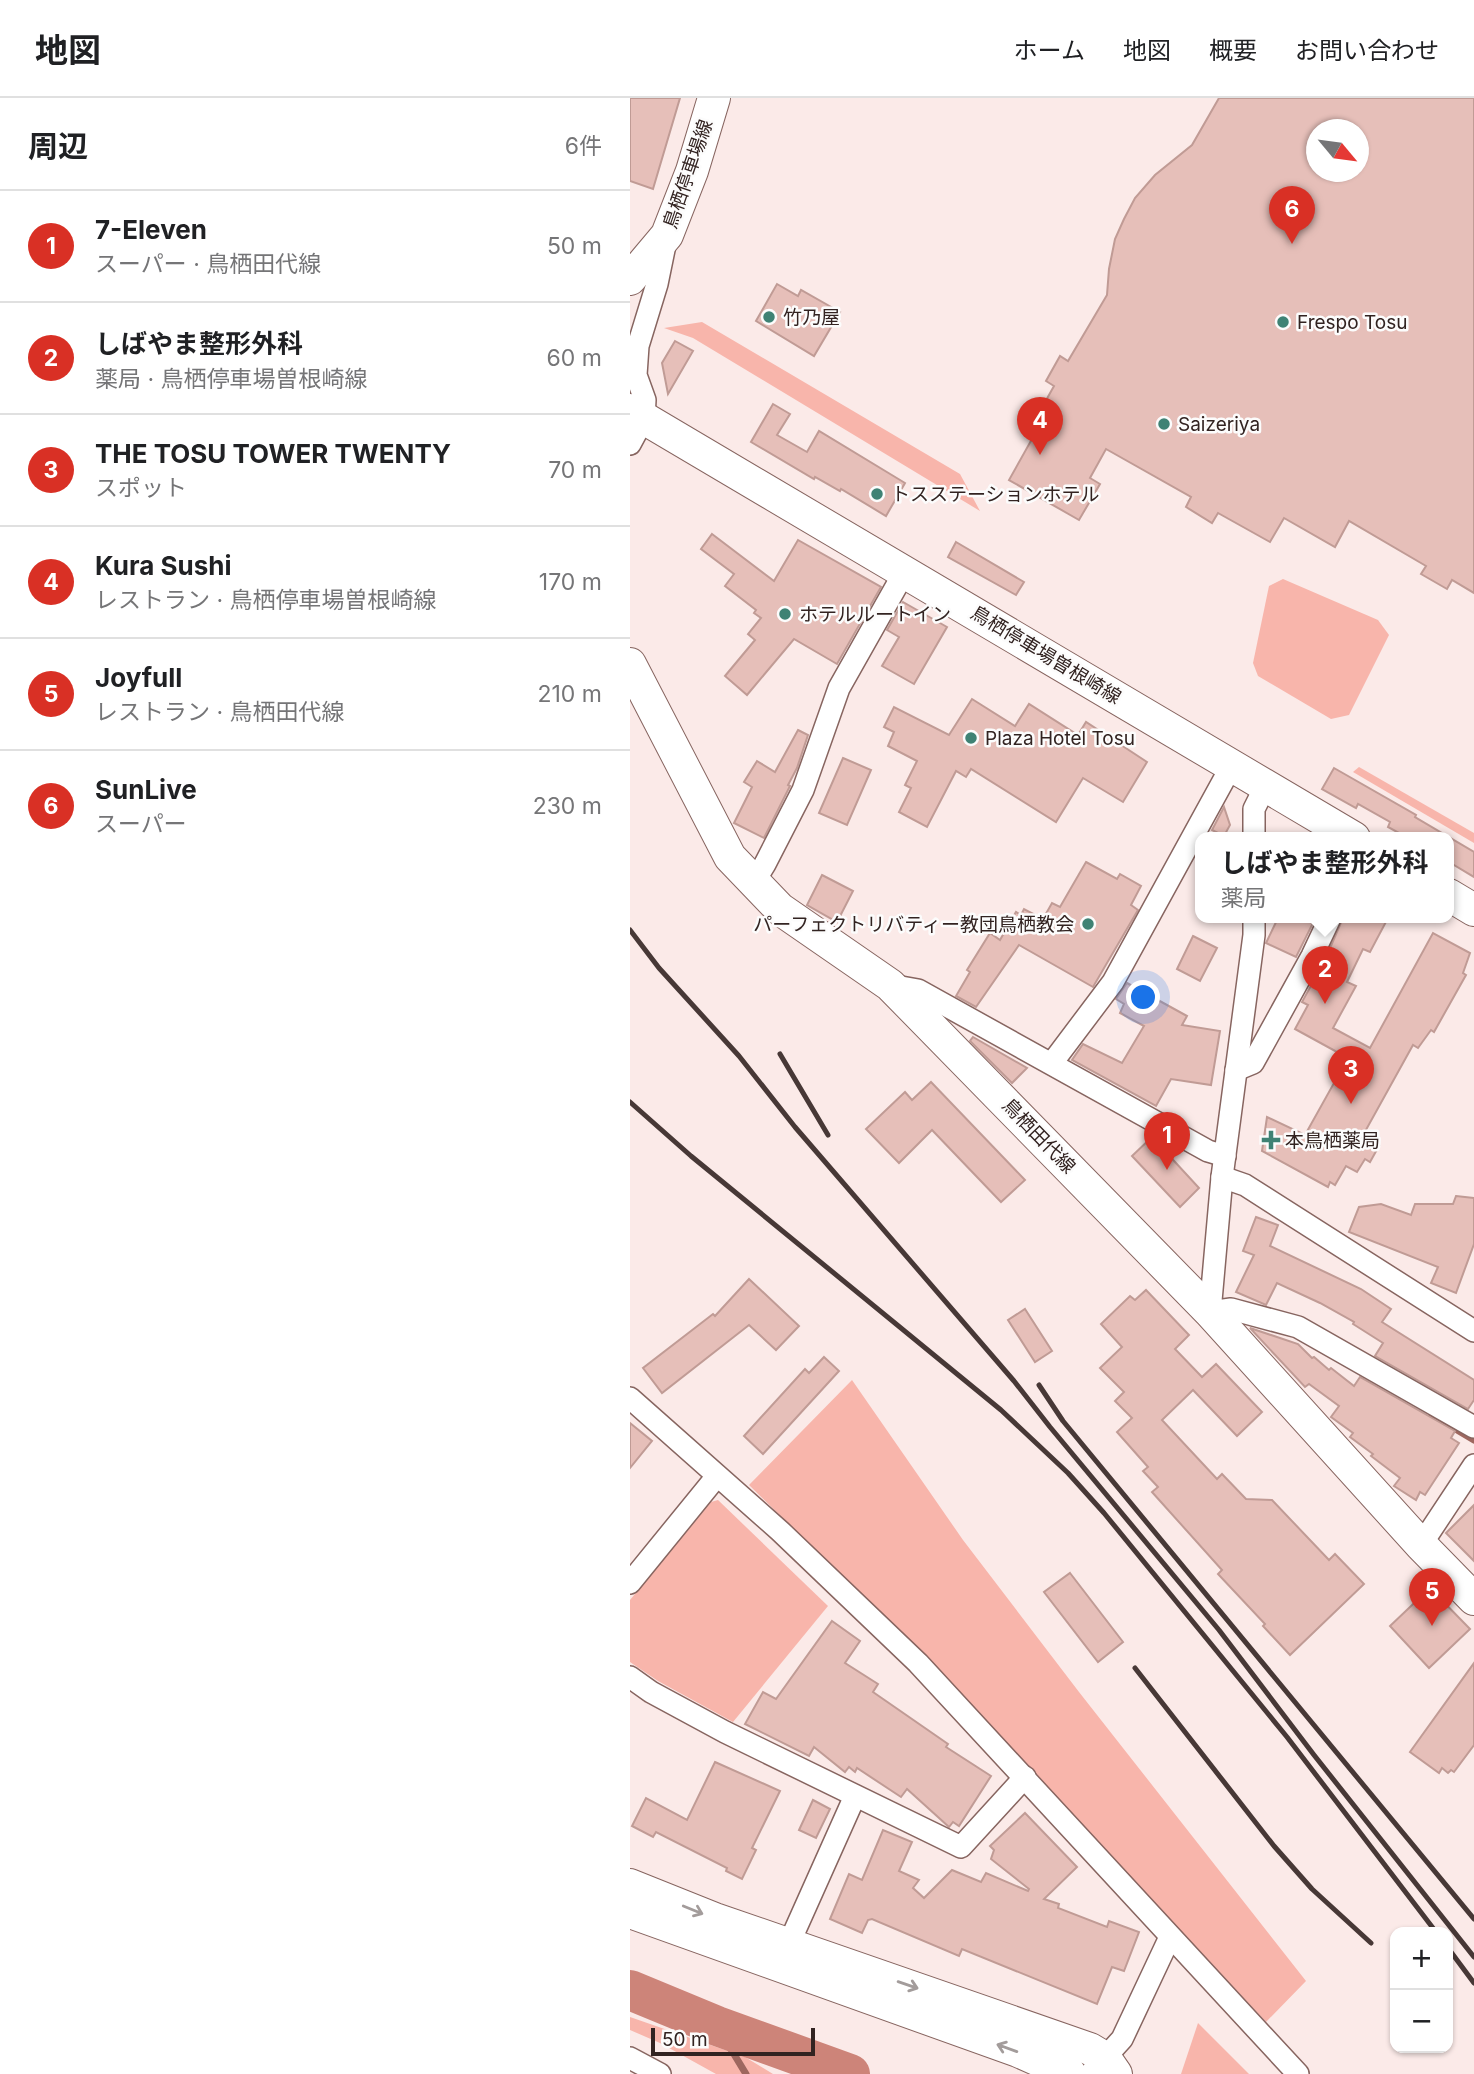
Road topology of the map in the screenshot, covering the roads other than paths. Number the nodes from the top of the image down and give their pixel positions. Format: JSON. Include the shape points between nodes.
{"nodes":[{"id":1,"x":714,"y":98,"type":"edge"},
{"id":2,"x":667,"y":234,"type":"junction"},
{"id":3,"x":630,"y":279,"type":"edge"},
{"id":4,"x":635,"y":424,"type":"edge"},
{"id":5,"x":905,"y":571,"type":"junction"},
{"id":6,"x":630,"y":664,"type":"edge"},
{"id":7,"x":1231,"y":765,"type":"junction"},
{"id":8,"x":1266,"y":785,"type":"junction"},
{"id":9,"x":1254,"y":832,"type":"edge"},
{"id":10,"x":1344,"y":832,"type":"edge"},
{"id":11,"x":754,"y":882,"type":"junction"},
{"id":12,"x":1454,"y":898,"type":"edge"},
{"id":13,"x":1474,"y":910,"type":"edge"},
{"id":14,"x":1254,"y":923,"type":"edge"},
{"id":15,"x":1328,"y":923,"type":"edge"},
{"id":16,"x":890,"y":985,"type":"junction"},
{"id":17,"x":1052,"y":1063,"type":"junction"},
{"id":18,"x":1236,"y":1070,"type":"junction"},
{"id":19,"x":1224,"y":1166,"type":"junction"},
{"id":20,"x":1210,"y":1312,"type":"junction"},
{"id":21,"x":1474,"y":1331,"type":"edge"},
{"id":22,"x":630,"y":1398,"type":"edge"},
{"id":23,"x":1474,"y":1427,"type":"edge"},
{"id":24,"x":1474,"y":1465,"type":"edge"},
{"id":25,"x":717,"y":1476,"type":"junction"},
{"id":26,"x":1421,"y":1545,"type":"junction"},
{"id":27,"x":630,"y":1583,"type":"edge"},
{"id":28,"x":1474,"y":1599,"type":"edge"},
{"id":29,"x":630,"y":1677,"type":"edge"},
{"id":30,"x":1025,"y":1777,"type":"junction"},
{"id":31,"x":855,"y":1796,"type":"junction"},
{"id":32,"x":630,"y":1885,"type":"edge"},
{"id":33,"x":630,"y":1912,"type":"edge"},
{"id":34,"x":1170,"y":1937,"type":"junction"},
{"id":35,"x":784,"y":1955,"type":"junction"},
{"id":36,"x":630,"y":2058,"type":"edge"},
{"id":37,"x":1104,"y":2069,"type":"edge"},
{"id":38,"x":660,"y":2074,"type":"edge"},
{"id":39,"x":1070,"y":2074,"type":"edge"},
{"id":40,"x":1298,"y":2074,"type":"edge"}],
"edges":[{"from":1,"to":2,"type":"main road","name":"鳥栖停車場線"},
{"from":2,"to":3,"type":"main road","name":"鳥栖停車場線"},
{"from":2,"to":4,"type":"street","via":[[638,346],[636,375],[645,400]]},
{"from":4,"to":5,"type":"main road","name":"鳥栖停車場曽根崎線"},
{"from":5,"to":7,"type":"main road","name":"鳥栖停車場曽根崎線"},
{"from":5,"to":11,"type":"street","via":[[839,688],[803,790]]},
{"from":6,"to":11,"type":"main road","name":"鳥栖田代線","via":[[730,857]]},
{"from":7,"to":8,"type":"main road","name":"鳥栖停車場曽根崎線"},
{"from":7,"to":17,"type":"street","via":[[1113,982]]},
{"from":8,"to":9,"type":"street","via":[[1254,809]]},
{"from":8,"to":10,"type":"main road","name":"鳥栖停車場曽根崎線"},
{"from":11,"to":16,"type":"main road","name":"鳥栖田代線","via":[[780,909]]},
{"from":12,"to":13,"type":"main road"},
{"from":14,"to":18,"type":"street"},
{"from":15,"to":18,"type":"street","via":[[1253,1063]]},
{"from":16,"to":17,"type":"street","via":[[918,989]]},
{"from":16,"to":20,"type":"main road","name":"鳥栖田代線"},
{"from":17,"to":19,"type":"street","via":[[1208,1151]]},
{"from":18,"to":19,"type":"street"},
{"from":19,"to":20,"type":"street"},
{"from":19,"to":21,"type":"street","via":[[1245,1185]]},
{"from":20,"to":23,"type":"street","via":[[1231,1309],[1298,1327]]},
{"from":20,"to":26,"type":"main road","name":"鳥栖田代線"},
{"from":22,"to":25,"type":"street"},
{"from":24,"to":26,"type":"street"},
{"from":25,"to":27,"type":"street"},
{"from":25,"to":30,"type":"street","via":[[918,1662]]},
{"from":26,"to":28,"type":"main road","name":"鳥栖田代線"},
{"from":29,"to":31,"type":"street","via":[[713,1725]]},
{"from":30,"to":31,"type":"street","via":[[961,1847]]},
{"from":30,"to":34,"type":"street"},
{"from":31,"to":35,"type":"street"},
{"from":32,"to":35,"type":"main road","one_way":true,"via":[[715,1919]]},
{"from":33,"to":35,"type":"main road"},
{"from":34,"to":37,"type":"street"},
{"from":34,"to":40,"type":"street"},
{"from":35,"to":37,"type":"main road","one_way":true,"via":[[1090,2049]]},
{"from":39,"to":35,"type":"main road","one_way":true},
{"from":36,"to":38,"type":"street"}]}
